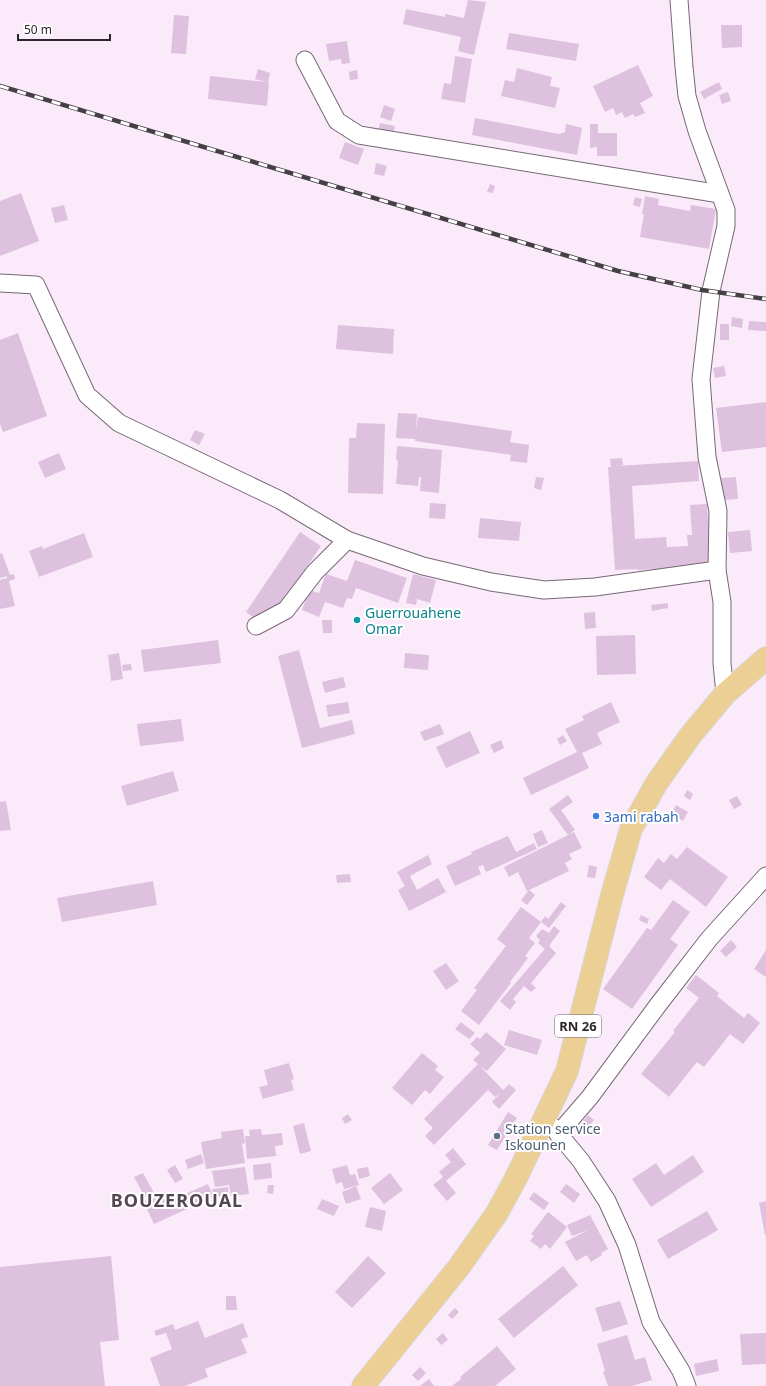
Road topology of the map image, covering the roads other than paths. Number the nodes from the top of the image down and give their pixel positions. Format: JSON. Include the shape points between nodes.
{"nodes":[{"id":1,"x":679,"y":0,"type":"edge"},
{"id":2,"x":305,"y":60,"type":"dead end"},
{"id":3,"x":720,"y":194,"type":"junction"},
{"id":4,"x":0,"y":282,"type":"edge"},
{"id":5,"x":347,"y":540,"type":"junction"},
{"id":6,"x":718,"y":570,"type":"junction"},
{"id":7,"x":256,"y":626,"type":"dead end"},
{"id":8,"x":766,"y":658,"type":"edge"},
{"id":9,"x":725,"y":694,"type":"junction"},
{"id":10,"x":766,"y":876,"type":"edge"},
{"id":11,"x":552,"y":1126,"type":"junction"},
{"id":12,"x":363,"y":1386,"type":"edge"},
{"id":13,"x":687,"y":1386,"type":"edge"}],
"edges":[{"from":1,"to":3,"type":"street","via":[[688,96]]},
{"from":2,"to":3,"type":"street","via":[[337,120],[359,135]]},
{"from":3,"to":6,"type":"street","via":[[726,210],[726,226],[710,291],[701,379],[707,457],[718,511]]},
{"from":4,"to":5,"type":"street","via":[[36,285],[88,395],[119,423],[280,500]]},
{"from":5,"to":6,"type":"street","via":[[423,566],[491,582],[544,590],[595,587]]},
{"from":5,"to":7,"type":"street","via":[[315,572],[286,610]]},
{"from":6,"to":9,"type":"street","via":[[722,602]]},
{"from":8,"to":9,"type":"main road","number":"RN 26"},
{"from":9,"to":11,"type":"main road","number":"RN 26","via":[[690,736],[656,784],[631,828]]},
{"from":10,"to":11,"type":"street","via":[[709,939],[590,1097]]},
{"from":11,"to":12,"type":"main road","number":"RN 26","via":[[459,1267]]},
{"from":11,"to":13,"type":"street","via":[[581,1161],[607,1201],[627,1245],[651,1322],[681,1371]]}]}
